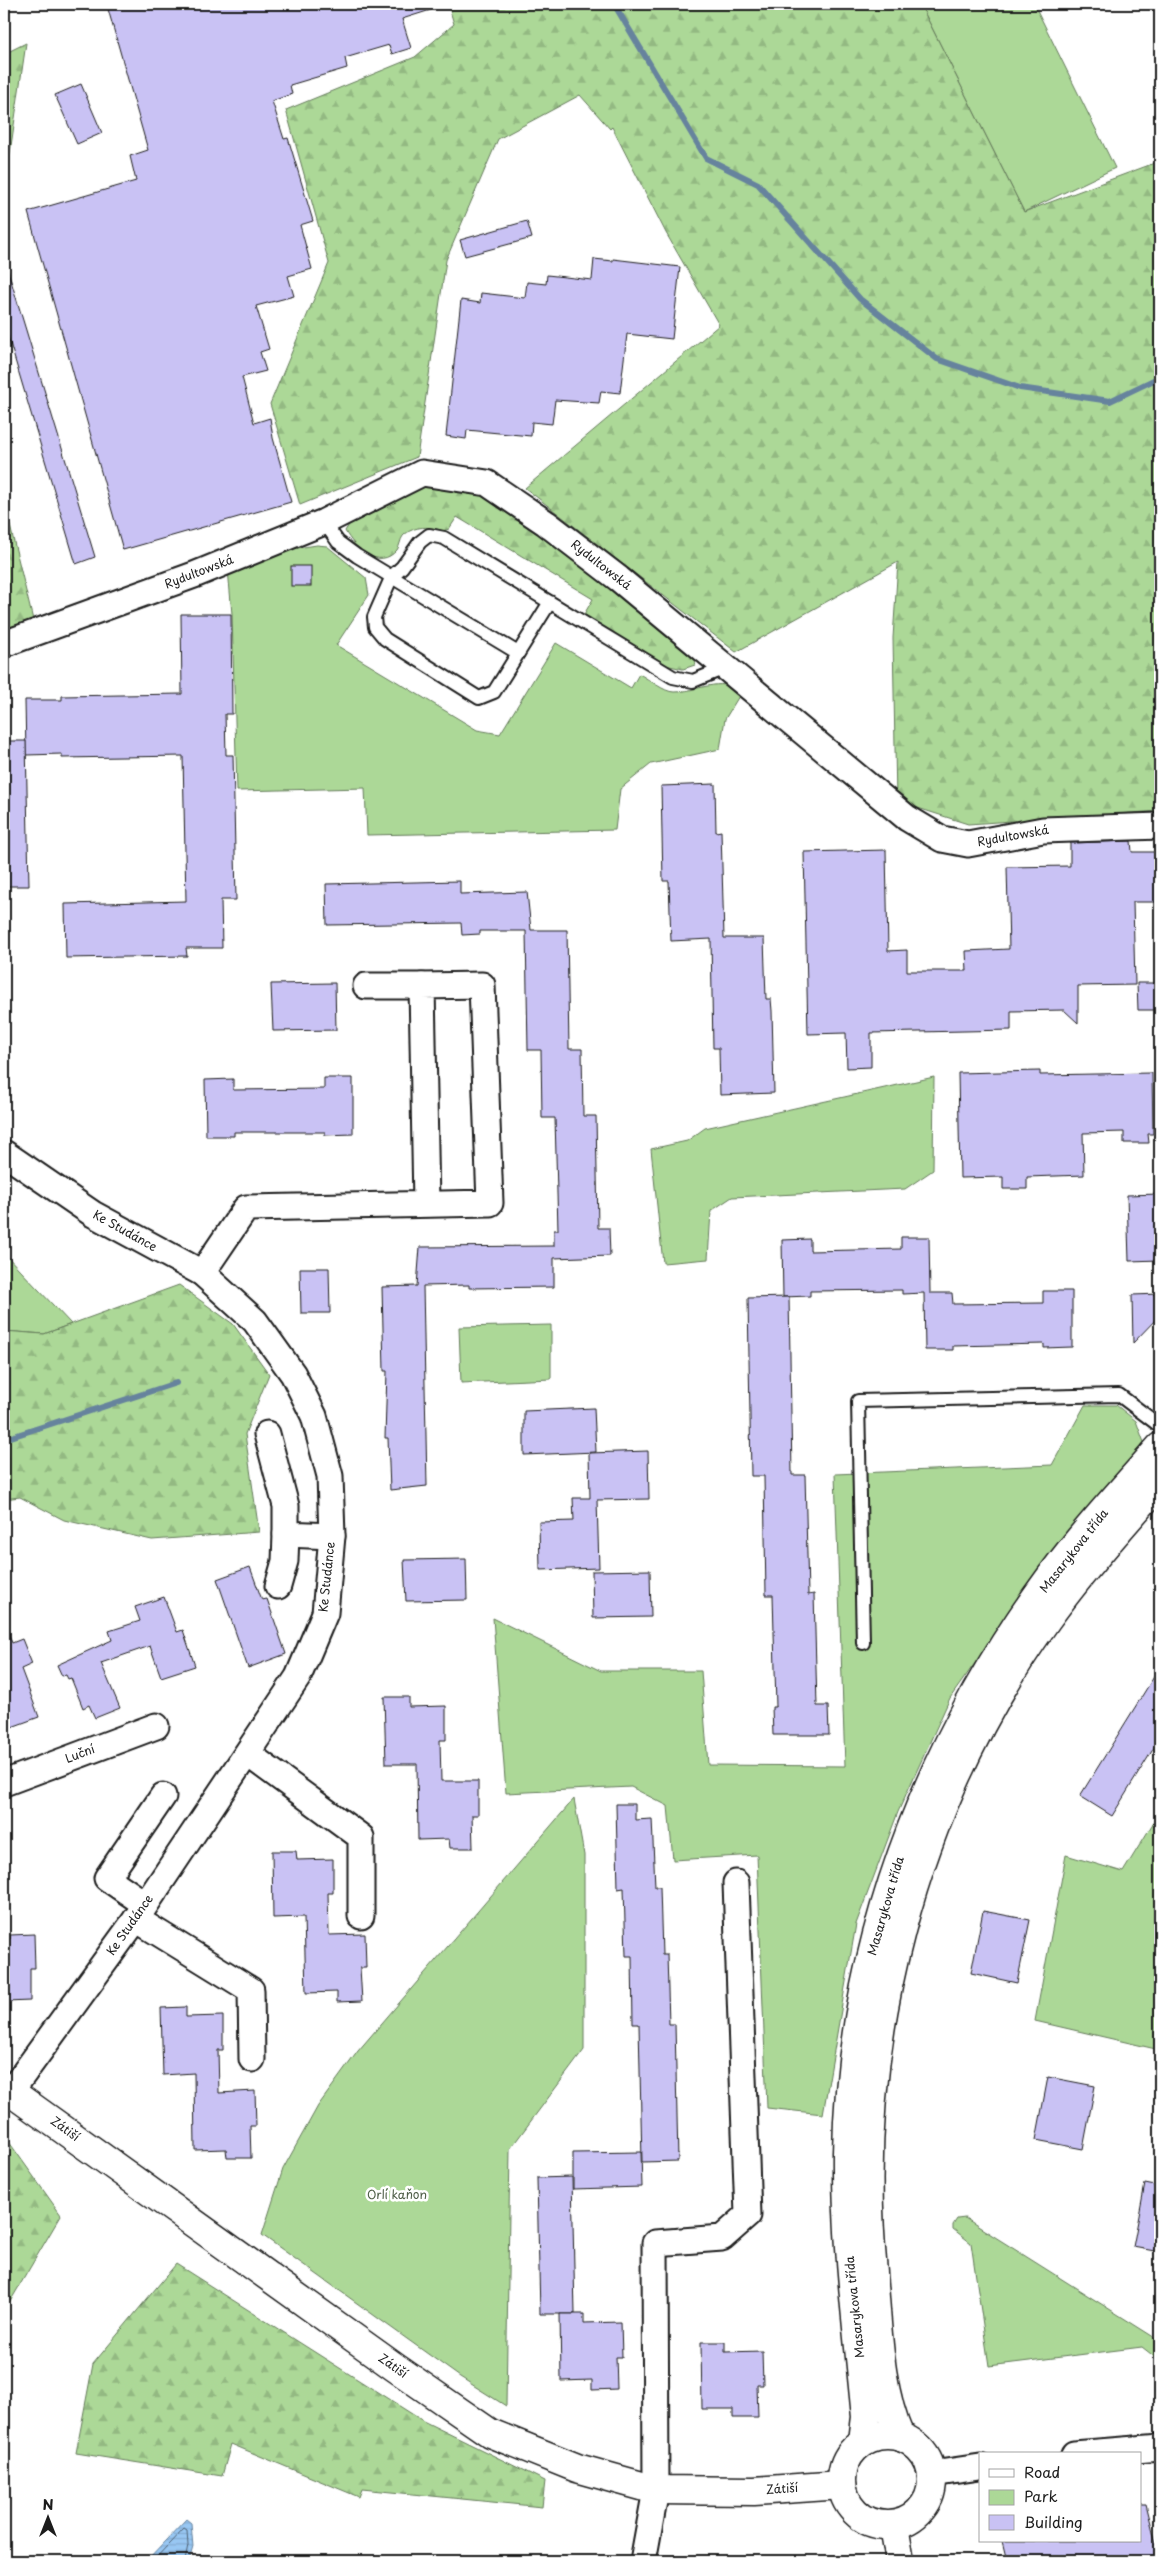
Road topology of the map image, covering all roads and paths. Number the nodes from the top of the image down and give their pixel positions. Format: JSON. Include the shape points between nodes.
{"nodes":[{"id":1,"x":324,"y":522,"type":"junction"},
{"id":2,"x":392,"y":576,"type":"junction"},
{"id":3,"x":550,"y":602,"type":"junction"},
{"id":4,"x":4,"y":644,"type":"edge"},
{"id":5,"x":518,"y":653,"type":"junction"},
{"id":6,"x":725,"y":668,"type":"junction"},
{"id":7,"x":1160,"y":826,"type":"edge"},
{"id":8,"x":366,"y":986,"type":"dead end"},
{"id":9,"x":422,"y":986,"type":"junction"},
{"id":10,"x":4,"y":1153,"type":"edge"},
{"id":11,"x":426,"y":1204,"type":"junction"},
{"id":12,"x":202,"y":1273,"type":"junction"},
{"id":13,"x":1160,"y":1426,"type":"edge"},
{"id":14,"x":267,"y":1434,"type":"dead end"},
{"id":15,"x":1160,"y":1447,"type":"edge"},
{"id":16,"x":1160,"y":1482,"type":"edge"},
{"id":17,"x":286,"y":1534,"type":"junction"},
{"id":18,"x":332,"y":1536,"type":"junction"},
{"id":19,"x":278,"y":1586,"type":"dead end"},
{"id":20,"x":864,"y":1643,"type":"dead end"},
{"id":21,"x":156,"y":1726,"type":"dead end"},
{"id":22,"x":248,"y":1754,"type":"junction"},
{"id":23,"x":4,"y":1783,"type":"edge"},
{"id":24,"x":163,"y":1796,"type":"dead end"},
{"id":25,"x":736,"y":1883,"type":"dead end"},
{"id":26,"x":141,"y":1912,"type":"junction"},
{"id":27,"x":361,"y":1916,"type":"dead end"},
{"id":28,"x":252,"y":2059,"type":"dead end"},
{"id":29,"x":7,"y":2089,"type":"edge"},
{"id":30,"x":900,"y":2437,"type":"junction"},
{"id":31,"x":863,"y":2442,"type":"junction"},
{"id":32,"x":1160,"y":2447,"type":"edge"},
{"id":33,"x":1099,"y":2452,"type":"edge"},
{"id":34,"x":979,"y":2467,"type":"edge"},
{"id":35,"x":932,"y":2474,"type":"junction"},
{"id":36,"x":842,"y":2485,"type":"junction"},
{"id":37,"x":656,"y":2490,"type":"junction"},
{"id":38,"x":894,"y":2526,"type":"junction"},
{"id":39,"x":643,"y":2561,"type":"edge"},
{"id":40,"x":900,"y":2561,"type":"edge"}],
"edges":[{"from":1,"to":2,"type":"lane","via":[[338,542]]},
{"from":1,"to":4,"type":"street","name":"Rydultowská","via":[[194,575]]},
{"from":1,"to":6,"type":"street","name":"Rydultowská","via":[[422,473],[487,483],[546,522]]},
{"from":2,"to":3,"type":"lane","via":[[402,568],[420,542],[430,535],[444,538]]},
{"from":2,"to":5,"type":"lane"},
{"from":2,"to":5,"type":"lane","via":[[374,617],[375,627],[385,639],[479,698],[494,692]]},
{"from":3,"to":5,"type":"lane"},
{"from":3,"to":6,"type":"lane","via":[[673,677],[693,682]]},
{"from":6,"to":7,"type":"street","name":"Rydultowská","via":[[907,818],[942,839],[968,844],[1043,830]]},
{"from":8,"to":9,"type":"street"},
{"from":9,"to":11,"type":"street"},
{"from":9,"to":11,"type":"street","via":[[482,985],[490,1202]]},
{"from":10,"to":12,"type":"street","name":"Ke Studánce","via":[[93,1214]]},
{"from":11,"to":12,"type":"street","via":[[246,1208]]},
{"from":12,"to":18,"type":"street","name":"Ke Studánce","via":[[255,1321],[293,1374],[314,1416],[330,1476]]},
{"from":13,"to":20,"type":"lane","via":[[1119,1395],[858,1401]]},
{"from":14,"to":17,"type":"street","via":[[286,1506]]},
{"from":15,"to":31,"type":"street","name":"Masarykova třída","via":[[1078,1541],[988,1672],[940,1760],[886,1897],[861,2010],[848,2126],[848,2228],[865,2410]]},
{"from":16,"to":30,"type":"street","name":"Masarykova třída","via":[[1091,1561],[1047,1618],[996,1699],[948,1794],[912,1886],[880,2026],[867,2160],[876,2313],[887,2394]]},
{"from":17,"to":18,"type":"street"},
{"from":17,"to":19,"type":"street","via":[[285,1561]]},
{"from":18,"to":22,"type":"street","name":"Ke Studánce","via":[[325,1613],[298,1677]]},
{"from":21,"to":23,"type":"street","name":"Luční"},
{"from":22,"to":26,"type":"street","name":"Ke Studánce"},
{"from":22,"to":27,"type":"street","via":[[361,1837]]},
{"from":24,"to":26,"type":"street","via":[[106,1878]]},
{"from":25,"to":37,"type":"street","via":[[748,2216],[722,2238],[655,2243]]},
{"from":26,"to":28,"type":"street","via":[[251,1990]]},
{"from":26,"to":29,"type":"street","name":"Ke Studánce"},
{"from":29,"to":37,"type":"street","name":"Zátiší","via":[[490,2432],[577,2468]]},
{"from":30,"to":31,"type":"street","via":[[878,2436]]},
{"from":30,"to":35,"type":"street","via":[[922,2452]]},
{"from":31,"to":36,"type":"street","via":[[847,2458],[842,2471]]},
{"from":32,"to":33,"type":"street"},
{"from":34,"to":35,"type":"street"},
{"from":35,"to":38,"type":"street","via":[[932,2488],[923,2507],[908,2521]]},
{"from":36,"to":37,"type":"street","name":"Zátiší","via":[[754,2491]]},
{"from":36,"to":38,"type":"street","via":[[854,2512],[879,2525]]},
{"from":37,"to":39,"type":"street"},
{"from":38,"to":40,"type":"street"}]}
